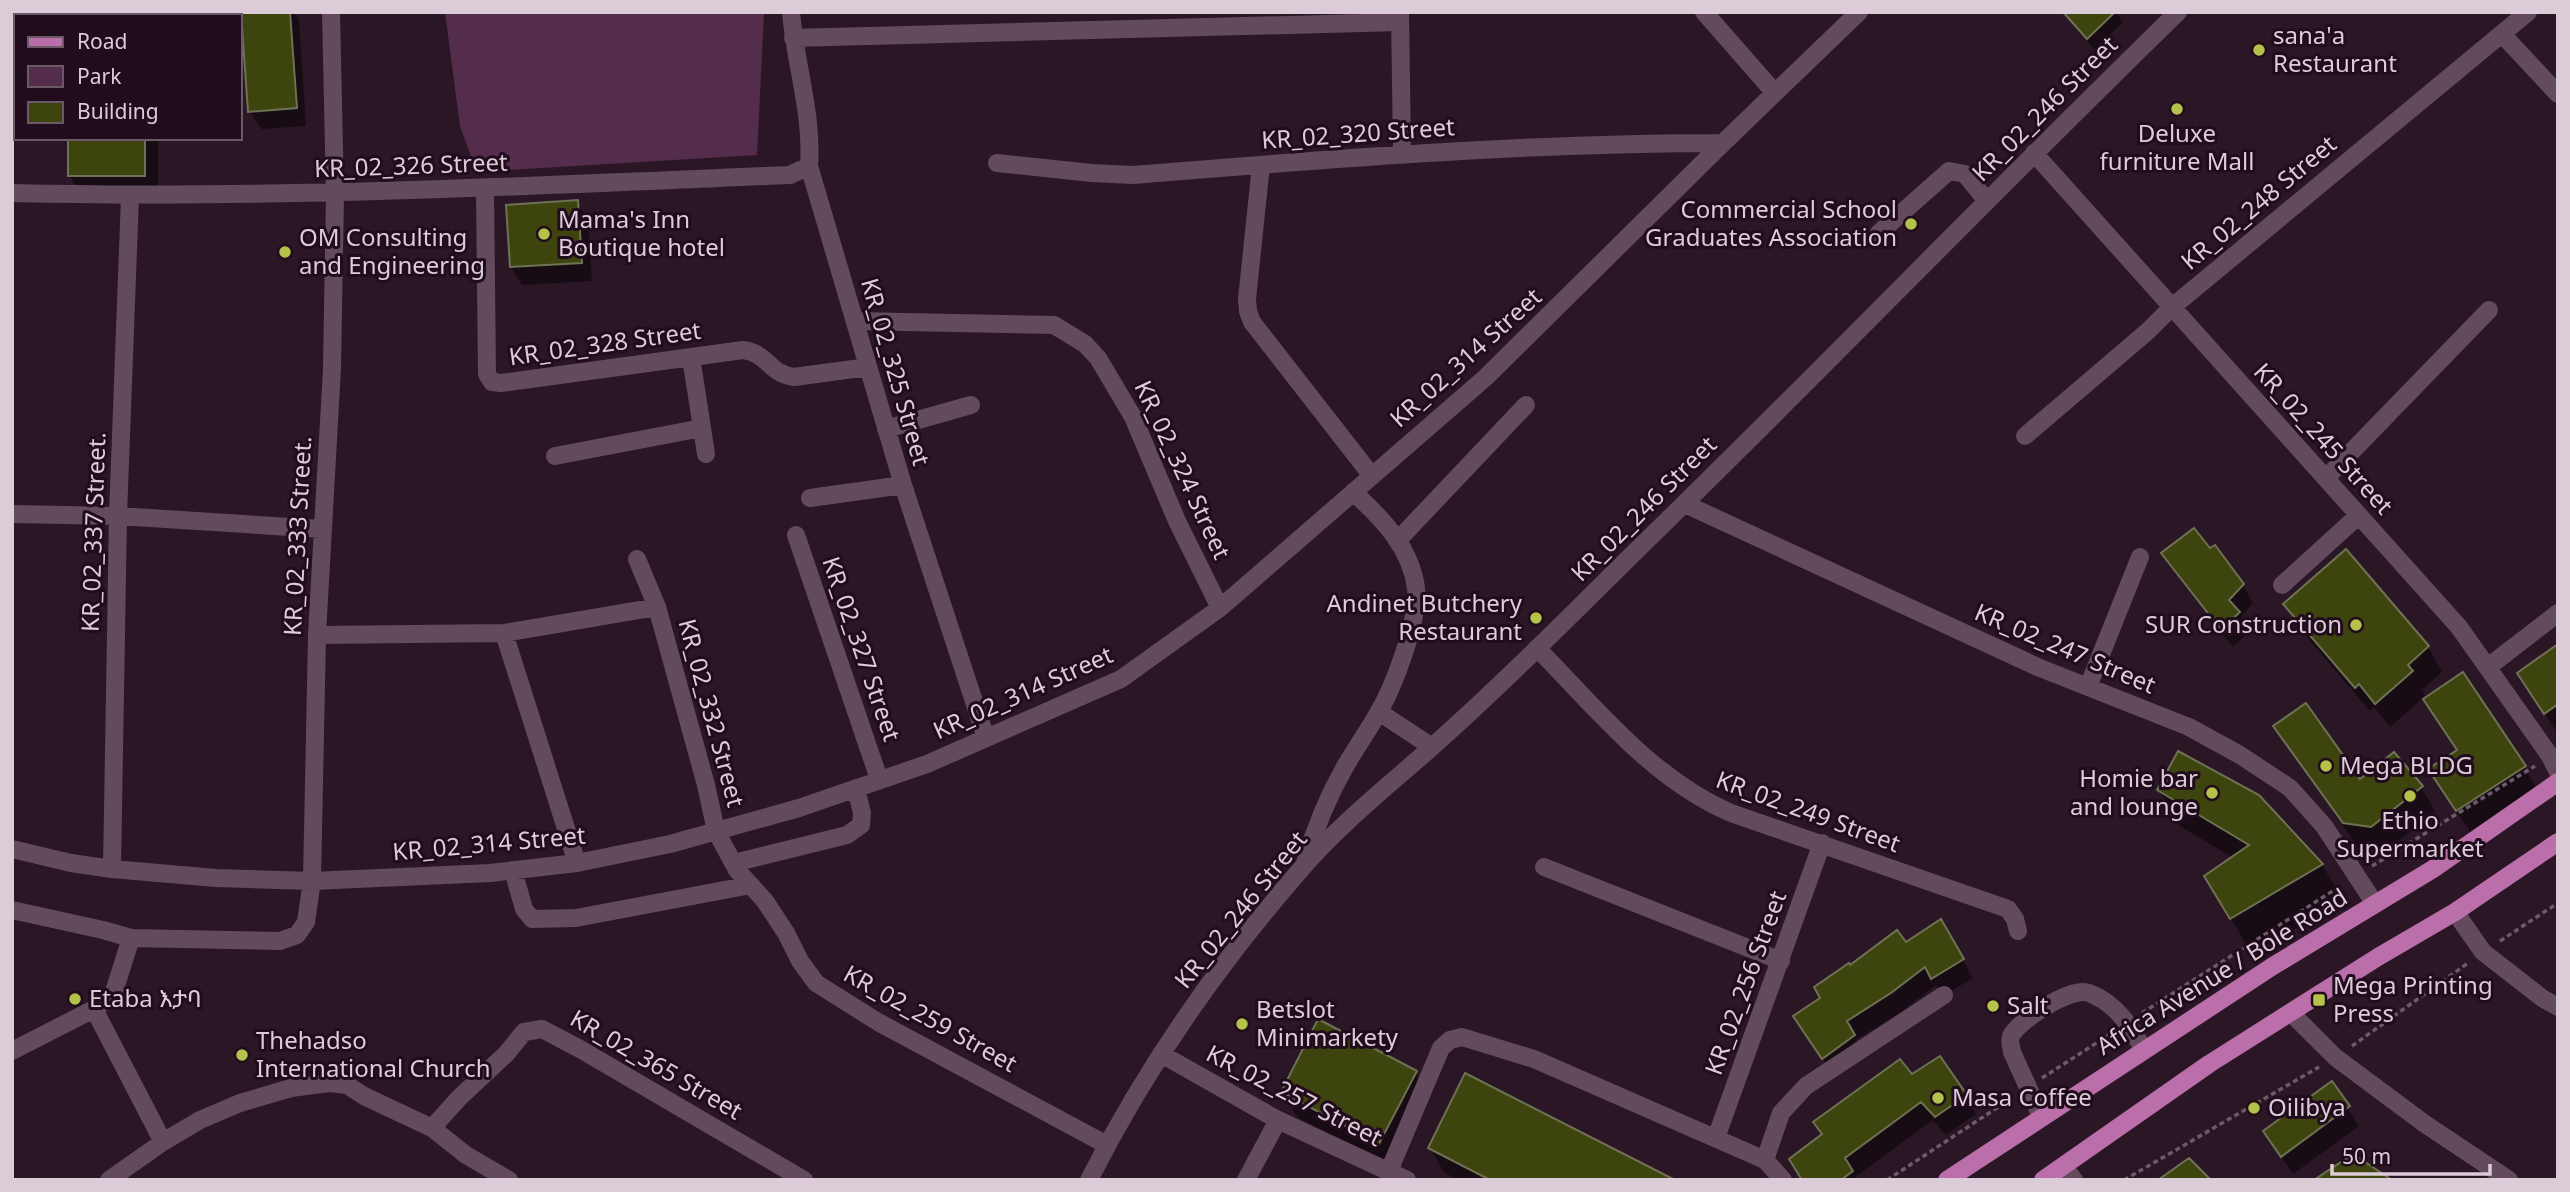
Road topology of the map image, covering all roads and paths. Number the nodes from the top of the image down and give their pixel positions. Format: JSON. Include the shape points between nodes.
{"nodes":[{"id":1,"x":331,"y":12,"type":"edge"},
{"id":2,"x":791,"y":12,"type":"edge"},
{"id":3,"x":1704,"y":12,"type":"edge"},
{"id":4,"x":1859,"y":12,"type":"edge"},
{"id":5,"x":2178,"y":12,"type":"edge"},
{"id":6,"x":2528,"y":12,"type":"edge"},
{"id":7,"x":1400,"y":17,"type":"edge"},
{"id":8,"x":2502,"y":34,"type":"junction"},
{"id":9,"x":793,"y":38,"type":"junction"},
{"id":10,"x":1775,"y":93,"type":"junction"},
{"id":11,"x":2558,"y":94,"type":"edge"},
{"id":12,"x":1723,"y":143,"type":"junction"},
{"id":13,"x":2034,"y":153,"type":"junction"},
{"id":14,"x":1402,"y":154,"type":"junction"},
{"id":15,"x":997,"y":163,"type":"dead end"},
{"id":16,"x":1261,"y":164,"type":"junction"},
{"id":17,"x":809,"y":166,"type":"junction"},
{"id":18,"x":485,"y":189,"type":"junction"},
{"id":19,"x":12,"y":193,"type":"edge"},
{"id":20,"x":335,"y":194,"type":"junction"},
{"id":21,"x":130,"y":196,"type":"junction"},
{"id":22,"x":1987,"y":201,"type":"junction"},
{"id":23,"x":1879,"y":233,"type":"dead end"},
{"id":24,"x":2171,"y":307,"type":"junction"},
{"id":25,"x":2489,"y":310,"type":"dead end"},
{"id":26,"x":855,"y":321,"type":"junction"},
{"id":27,"x":691,"y":357,"type":"junction"},
{"id":28,"x":868,"y":367,"type":"junction"},
{"id":29,"x":971,"y":405,"type":"dead end"},
{"id":30,"x":1526,"y":405,"type":"dead end"},
{"id":31,"x":702,"y":428,"type":"junction"},
{"id":32,"x":886,"y":429,"type":"junction"},
{"id":33,"x":2025,"y":436,"type":"dead end"},
{"id":34,"x":706,"y":454,"type":"dead end"},
{"id":35,"x":555,"y":456,"type":"dead end"},
{"id":36,"x":1372,"y":476,"type":"junction"},
{"id":37,"x":2326,"y":478,"type":"junction"},
{"id":38,"x":903,"y":485,"type":"junction"},
{"id":39,"x":1353,"y":492,"type":"junction"},
{"id":40,"x":810,"y":498,"type":"dead end"},
{"id":41,"x":1685,"y":504,"type":"junction"},
{"id":42,"x":12,"y":514,"type":"edge"},
{"id":43,"x":2359,"y":515,"type":"junction"},
{"id":44,"x":118,"y":516,"type":"junction"},
{"id":45,"x":321,"y":529,"type":"junction"},
{"id":46,"x":796,"y":535,"type":"dead end"},
{"id":47,"x":1398,"y":540,"type":"junction"},
{"id":48,"x":2140,"y":557,"type":"dead end"},
{"id":49,"x":637,"y":559,"type":"dead end"},
{"id":50,"x":2282,"y":585,"type":"dead end"},
{"id":51,"x":657,"y":607,"type":"junction"},
{"id":52,"x":1220,"y":608,"type":"junction"},
{"id":53,"x":2558,"y":613,"type":"edge"},
{"id":54,"x":504,"y":633,"type":"junction"},
{"id":55,"x":317,"y":635,"type":"junction"},
{"id":56,"x":1537,"y":648,"type":"junction"},
{"id":57,"x":2488,"y":667,"type":"junction"},
{"id":58,"x":2088,"y":687,"type":"junction"},
{"id":59,"x":1379,"y":712,"type":"junction"},
{"id":60,"x":986,"y":738,"type":"junction"},
{"id":61,"x":1432,"y":747,"type":"junction"},
{"id":62,"x":2554,"y":764,"type":"edge"},
{"id":63,"x":879,"y":779,"type":"junction"},
{"id":64,"x":2558,"y":782,"type":"edge"},
{"id":65,"x":856,"y":788,"type":"junction"},
{"id":66,"x":716,"y":831,"type":"junction"},
{"id":67,"x":2558,"y":842,"type":"edge"},
{"id":68,"x":1822,"y":843,"type":"junction"},
{"id":69,"x":12,"y":849,"type":"edge"},
{"id":70,"x":577,"y":863,"type":"junction"},
{"id":71,"x":734,"y":863,"type":"junction"},
{"id":72,"x":1305,"y":864,"type":"junction"},
{"id":73,"x":1544,"y":867,"type":"dead end"},
{"id":74,"x":111,"y":869,"type":"junction"},
{"id":75,"x":513,"y":870,"type":"junction"},
{"id":76,"x":2357,"y":875,"type":"junction"},
{"id":77,"x":312,"y":881,"type":"junction"},
{"id":78,"x":751,"y":885,"type":"junction"},
{"id":79,"x":2375,"y":904,"type":"junction"},
{"id":80,"x":12,"y":910,"type":"edge"},
{"id":81,"x":2455,"y":912,"type":"junction"},
{"id":82,"x":2018,"y":931,"type":"dead end"},
{"id":83,"x":131,"y":938,"type":"junction"},
{"id":84,"x":1781,"y":961,"type":"junction"},
{"id":85,"x":1944,"y":995,"type":"dead end"},
{"id":86,"x":2558,"y":1007,"type":"edge"},
{"id":87,"x":94,"y":1009,"type":"junction"},
{"id":88,"x":2291,"y":1013,"type":"junction"},
{"id":89,"x":2128,"y":1022,"type":"junction"},
{"id":90,"x":2144,"y":1050,"type":"junction"},
{"id":91,"x":12,"y":1051,"type":"edge"},
{"id":92,"x":1161,"y":1054,"type":"junction"},
{"id":93,"x":2028,"y":1087,"type":"junction"},
{"id":94,"x":2040,"y":1116,"type":"junction"},
{"id":95,"x":1278,"y":1121,"type":"junction"},
{"id":96,"x":432,"y":1128,"type":"junction"},
{"id":97,"x":1716,"y":1138,"type":"junction"},
{"id":98,"x":163,"y":1142,"type":"junction"},
{"id":99,"x":1107,"y":1145,"type":"junction"},
{"id":100,"x":1765,"y":1160,"type":"junction"},
{"id":101,"x":1389,"y":1171,"type":"junction"},
{"id":102,"x":2069,"y":1173,"type":"edge"},
{"id":103,"x":109,"y":1180,"type":"edge"},
{"id":104,"x":509,"y":1180,"type":"edge"},
{"id":105,"x":804,"y":1180,"type":"edge"},
{"id":106,"x":1089,"y":1180,"type":"edge"},
{"id":107,"x":1246,"y":1180,"type":"edge"},
{"id":108,"x":1407,"y":1180,"type":"edge"},
{"id":109,"x":1783,"y":1180,"type":"edge"},
{"id":110,"x":1887,"y":1180,"type":"edge"},
{"id":111,"x":1947,"y":1180,"type":"edge"},
{"id":112,"x":2043,"y":1180,"type":"edge"},
{"id":113,"x":2509,"y":1180,"type":"edge"}],
"edges":[{"from":1,"to":20,"type":"street","name":"KR_02_333 Street."},
{"from":2,"to":9,"type":"street","name":"KR_02_325 Street"},
{"from":3,"to":10,"type":"street"},
{"from":4,"to":10,"type":"street","name":"KR_02_314 Street"},
{"from":5,"to":13,"type":"street","name":"KR_02_246 Street"},
{"from":6,"to":8,"type":"street","name":"KR_02_248 Street"},
{"from":7,"to":9,"type":"street"},
{"from":7,"to":14,"type":"street"},
{"from":8,"to":11,"type":"street"},
{"from":8,"to":24,"type":"street","name":"KR_02_248 Street"},
{"from":9,"to":17,"type":"street","name":"KR_02_325 Street","via":[[811,144]]},
{"from":10,"to":12,"type":"street","name":"KR_02_314 Street"},
{"from":12,"to":14,"type":"street","name":"KR_02_320 Street"},
{"from":12,"to":36,"type":"street","name":"KR_02_314 Street","via":[[1485,379]]},
{"from":13,"to":22,"type":"street","name":"KR_02_246 Street"},
{"from":13,"to":24,"type":"street","name":"KR_02_245 Street"},
{"from":14,"to":16,"type":"street","name":"KR_02_320 Street"},
{"from":15,"to":16,"type":"street","name":"KR_02_320 Street","via":[[1133,175]]},
{"from":16,"to":36,"type":"street","via":[[1248,311]]},
{"from":17,"to":18,"type":"street","name":"KR_02_326 Street","via":[[790,174]]},
{"from":17,"to":26,"type":"street","name":"KR_02_325 Street"},
{"from":18,"to":20,"type":"street","name":"KR_02_326 Street"},
{"from":18,"to":27,"type":"street","name":"KR_02_328 Street","via":[[487,374],[492,382]]},
{"from":19,"to":21,"type":"street","name":"KR_02_326 Street"},
{"from":20,"to":21,"type":"street","name":"KR_02_326 Street"},
{"from":20,"to":45,"type":"street","name":"KR_02_333 Street.","via":[[332,368]]},
{"from":21,"to":44,"type":"street","name":"KR_02_337 Street."},
{"from":22,"to":23,"type":"street","via":[[1965,174],[1948,171]]},
{"from":22,"to":41,"type":"street","name":"KR_02_246 Street"},
{"from":24,"to":33,"type":"street","name":"KR_02_248 Street"},
{"from":24,"to":37,"type":"street","name":"KR_02_245 Street"},
{"from":25,"to":37,"type":"street"},
{"from":26,"to":28,"type":"street","name":"KR_02_325 Street"},
{"from":26,"to":52,"type":"street","name":"KR_02_324 Street","via":[[1054,325],[1085,344],[1133,417]]},
{"from":27,"to":28,"type":"street","name":"KR_02_328 Street","via":[[754,351],[776,372],[794,377]]},
{"from":27,"to":31,"type":"street"},
{"from":28,"to":32,"type":"street","name":"KR_02_325 Street"},
{"from":29,"to":32,"type":"street"},
{"from":30,"to":47,"type":"street"},
{"from":31,"to":34,"type":"street"},
{"from":31,"to":35,"type":"street"},
{"from":32,"to":38,"type":"street","name":"KR_02_325 Street"},
{"from":36,"to":39,"type":"street","name":"KR_02_314 Street"},
{"from":37,"to":43,"type":"street","name":"KR_02_245 Street"},
{"from":38,"to":40,"type":"street"},
{"from":38,"to":60,"type":"street","name":"KR_02_325 Street"},
{"from":39,"to":47,"type":"street"},
{"from":39,"to":52,"type":"street","name":"KR_02_314 Street"},
{"from":41,"to":56,"type":"street","name":"KR_02_246 Street"},
{"from":41,"to":58,"type":"street","name":"KR_02_247 Street"},
{"from":42,"to":44,"type":"street"},
{"from":43,"to":50,"type":"street"},
{"from":43,"to":57,"type":"street","name":"KR_02_245 Street","via":[[2459,627]]},
{"from":44,"to":45,"type":"street"},
{"from":44,"to":74,"type":"street","name":"KR_02_337 Street."},
{"from":45,"to":55,"type":"street","name":"KR_02_333 Street."},
{"from":46,"to":63,"type":"street","name":"KR_02_327 Street"},
{"from":47,"to":59,"type":"street","via":[[1416,588],[1415,608]]},
{"from":48,"to":58,"type":"street"},
{"from":49,"to":51,"type":"street","name":"KR_02_332 Street"},
{"from":51,"to":54,"type":"street","name":"KR_02_332 Street"},
{"from":51,"to":66,"type":"street","name":"KR_02_332 Street"},
{"from":52,"to":60,"type":"street","name":"KR_02_314 Street","via":[[1121,679]]},
{"from":53,"to":57,"type":"street"},
{"from":54,"to":55,"type":"street","name":"KR_02_332 Street"},
{"from":54,"to":70,"type":"street"},
{"from":55,"to":77,"type":"street","name":"KR_02_333 Street."},
{"from":56,"to":61,"type":"street","name":"KR_02_246 Street"},
{"from":56,"to":68,"type":"street","name":"KR_02_249 Street","via":[[1653,765],[1702,800]]},
{"from":57,"to":62,"type":"street","name":"KR_02_245 Street"},
{"from":58,"to":76,"type":"street","name":"KR_02_247 Street","via":[[2189,727],[2290,788],[2324,826]]},
{"from":59,"to":61,"type":"street"},
{"from":59,"to":72,"type":"street","via":[[1325,805]]},
{"from":60,"to":63,"type":"street","name":"KR_02_314 Street"},
{"from":61,"to":72,"type":"street","name":"KR_02_246 Street"},
{"from":62,"to":76,"type":"path"},
{"from":63,"to":65,"type":"street","name":"KR_02_314 Street"},
{"from":64,"to":79,"type":"main road","name":"Africa Avenue / Bole Road"},
{"from":65,"to":66,"type":"street","name":"KR_02_314 Street"},
{"from":65,"to":71,"type":"street","via":[[861,825],[847,835]]},
{"from":66,"to":70,"type":"street","name":"KR_02_314 Street"},
{"from":66,"to":71,"type":"street","name":"KR_02_259 Street"},
{"from":67,"to":81,"type":"main road"},
{"from":68,"to":82,"type":"street","name":"KR_02_249 Street","via":[[2008,909]]},
{"from":68,"to":84,"type":"street","name":"KR_02_256 Street"},
{"from":69,"to":74,"type":"street","name":"KR_02_314 Street"},
{"from":70,"to":75,"type":"street","name":"KR_02_314 Street"},
{"from":71,"to":78,"type":"street","name":"KR_02_259 Street"},
{"from":72,"to":92,"type":"street","name":"KR_02_246 Street","via":[[1233,950]]},
{"from":73,"to":84,"type":"street"},
{"from":74,"to":77,"type":"street","name":"KR_02_314 Street"},
{"from":75,"to":77,"type":"street","name":"KR_02_314 Street"},
{"from":75,"to":78,"type":"street","via":[[524,909],[532,919],[576,918]]},
{"from":76,"to":79,"type":"street","name":"KR_02_247 Street"},
{"from":76,"to":89,"type":"path"},
{"from":77,"to":83,"type":"street","name":"KR_02_333 Street.","via":[[306,922],[297,935],[280,942]]},
{"from":78,"to":99,"type":"street","name":"KR_02_259 Street","via":[[816,983],[878,1022]]},
{"from":79,"to":90,"type":"main road","name":"Africa Avenue / Bole Road"},
{"from":80,"to":83,"type":"street"},
{"from":81,"to":86,"type":"street","via":[[2483,952]]},
{"from":81,"to":88,"type":"main road"},
{"from":83,"to":87,"type":"street","via":[[113,995]]},
{"from":84,"to":97,"type":"street","name":"KR_02_256 Street"},
{"from":85,"to":100,"type":"street","via":[[1806,1086],[1781,1114]]},
{"from":87,"to":91,"type":"street"},
{"from":87,"to":98,"type":"street"},
{"from":88,"to":102,"type":"main road","via":[[2209,1064]]},
{"from":88,"to":113,"type":"street","via":[[2335,1057]]},
{"from":89,"to":90,"type":"street"},
{"from":89,"to":93,"type":"path"},
{"from":89,"to":93,"type":"street","via":[[2104,1000],[2087,992],[2078,991],[2038,1011],[2010,1041]]},
{"from":90,"to":94,"type":"main road","name":"Africa Avenue / Bole Road"},
{"from":92,"to":95,"type":"street","name":"KR_02_257 Street"},
{"from":92,"to":99,"type":"street","name":"KR_02_246 Street"},
{"from":93,"to":94,"type":"street"},
{"from":93,"to":110,"type":"path"},
{"from":94,"to":111,"type":"main road","name":"Africa Avenue / Bole Road"},
{"from":95,"to":101,"type":"street","name":"KR_02_257 Street"},
{"from":95,"to":107,"type":"street"},
{"from":96,"to":98,"type":"street","via":[[347,1085],[329,1083],[240,1103]]},
{"from":96,"to":104,"type":"street"},
{"from":96,"to":105,"type":"street","name":"KR_02_365 Street","via":[[524,1032],[542,1029]]},
{"from":97,"to":100,"type":"street"},
{"from":97,"to":101,"type":"street","via":[[1534,1059],[1462,1037],[1441,1048]]},
{"from":98,"to":103,"type":"street"},
{"from":99,"to":106,"type":"street"},
{"from":100,"to":109,"type":"street"},
{"from":101,"to":108,"type":"street","name":"KR_02_257 Street"},
{"from":102,"to":112,"type":"main road"}]}
